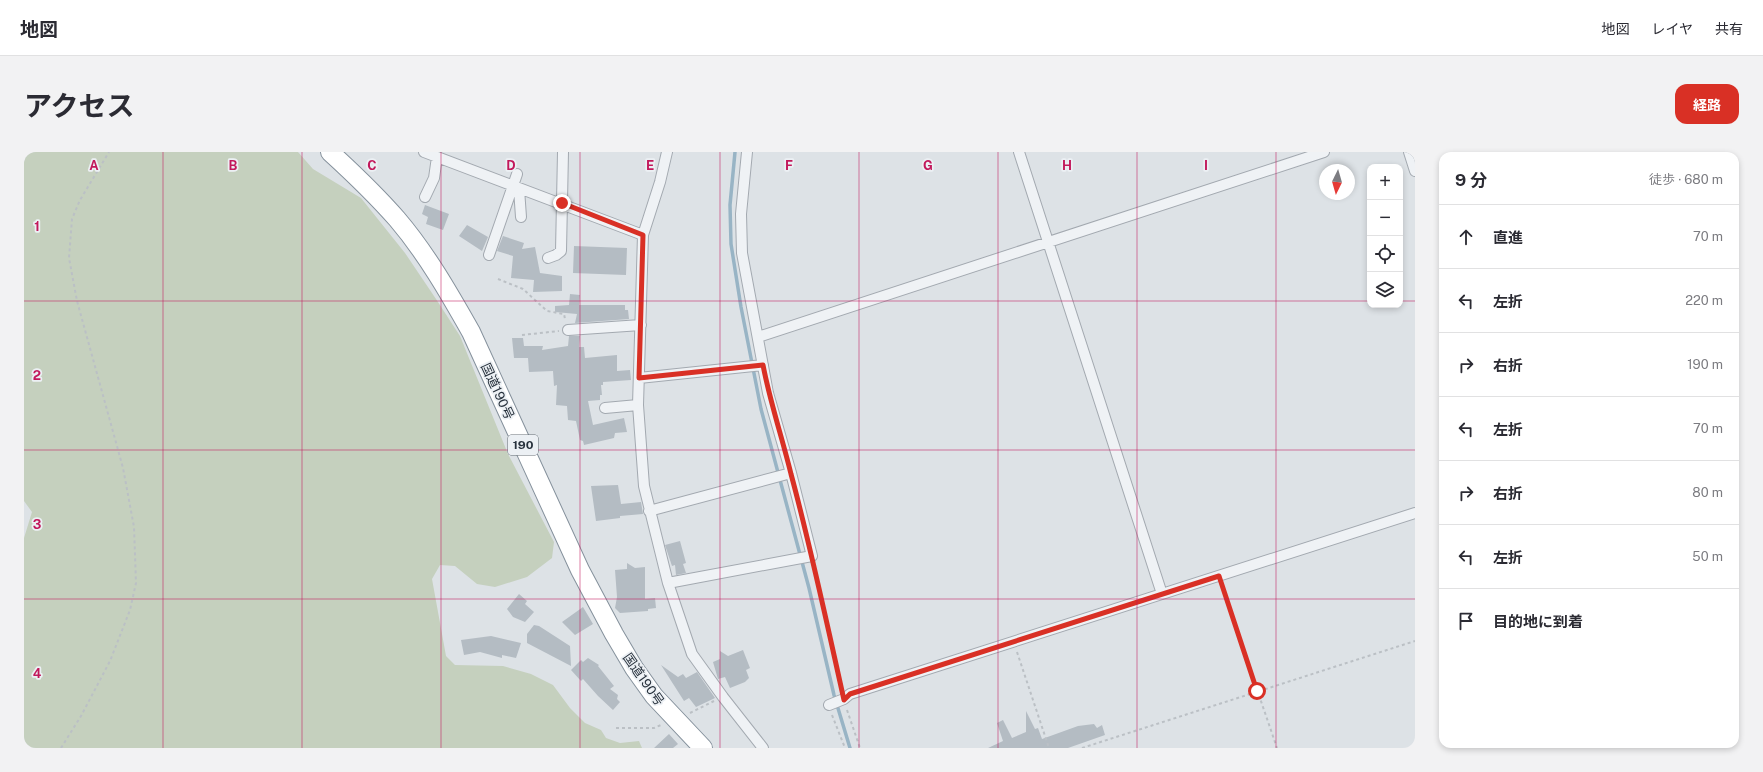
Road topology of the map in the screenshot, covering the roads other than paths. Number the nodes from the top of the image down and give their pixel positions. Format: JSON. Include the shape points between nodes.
{"nodes":[{"id":1,"x":330,"y":152,"type":"edge"},
{"id":2,"x":424,"y":152,"type":"edge"},
{"id":3,"x":563,"y":152,"type":"edge"},
{"id":4,"x":667,"y":152,"type":"edge"},
{"id":5,"x":747,"y":152,"type":"edge"},
{"id":6,"x":1019,"y":152,"type":"edge"},
{"id":7,"x":1324,"y":152,"type":"edge"},
{"id":8,"x":1409,"y":152,"type":"edge"},
{"id":9,"x":437,"y":157,"type":"junction"},
{"id":10,"x":1415,"y":170,"type":"edge"},
{"id":11,"x":517,"y":174,"type":"dead end"},
{"id":12,"x":516,"y":187,"type":"junction"},
{"id":13,"x":425,"y":197,"type":"dead end"},
{"id":14,"x":562,"y":203,"type":"junction"},
{"id":15,"x":521,"y":217,"type":"dead end"},
{"id":16,"x":643,"y":235,"type":"junction"},
{"id":17,"x":1048,"y":242,"type":"junction"},
{"id":18,"x":489,"y":255,"type":"dead end"},
{"id":19,"x":548,"y":258,"type":"dead end"},
{"id":20,"x":641,"y":326,"type":"junction"},
{"id":21,"x":568,"y":330,"type":"road end"},
{"id":22,"x":758,"y":337,"type":"junction"},
{"id":23,"x":763,"y":365,"type":"junction"},
{"id":24,"x":639,"y":378,"type":"junction"},
{"id":25,"x":638,"y":405,"type":"junction"},
{"id":26,"x":605,"y":408,"type":"dead end"},
{"id":27,"x":791,"y":473,"type":"junction"},
{"id":28,"x":649,"y":511,"type":"junction"},
{"id":29,"x":1415,"y":512,"type":"edge"},
{"id":30,"x":668,"y":583,"type":"junction"},
{"id":31,"x":1162,"y":594,"type":"junction"},
{"id":32,"x":828,"y":705,"type":"road end"},
{"id":33,"x":703,"y":748,"type":"edge"},
{"id":34,"x":763,"y":748,"type":"edge"}],
"edges":[{"from":1,"to":33,"type":"highway","name":"国道190号","number":"190","via":[[398,220],[451,296],[471,332],[580,570],[614,634],[654,696]]},
{"from":2,"to":9,"type":"street"},
{"from":3,"to":14,"type":"street"},
{"from":4,"to":16,"type":"street"},
{"from":5,"to":22,"type":"street","via":[[741,214],[742,253]]},
{"from":6,"to":17,"type":"street"},
{"from":7,"to":17,"type":"street"},
{"from":8,"to":10,"type":"street"},
{"from":9,"to":12,"type":"street"},
{"from":9,"to":13,"type":"street","via":[[434,178]]},
{"from":11,"to":12,"type":"street"},
{"from":12,"to":14,"type":"street"},
{"from":12,"to":15,"type":"street"},
{"from":12,"to":18,"type":"street"},
{"from":14,"to":16,"type":"street"},
{"from":14,"to":19,"type":"street","via":[[561,251]]},
{"from":16,"to":20,"type":"street"},
{"from":17,"to":22,"type":"street"},
{"from":17,"to":31,"type":"street"},
{"from":20,"to":21,"type":"street"},
{"from":20,"to":24,"type":"street"},
{"from":22,"to":23,"type":"street"},
{"from":23,"to":24,"type":"street"},
{"from":23,"to":27,"type":"street","via":[[775,420]]},
{"from":24,"to":25,"type":"street"},
{"from":25,"to":26,"type":"street"},
{"from":25,"to":28,"type":"street","via":[[644,486]]},
{"from":27,"to":28,"type":"street"},
{"from":27,"to":30,"type":"street","via":[[812,556]]},
{"from":28,"to":30,"type":"street"},
{"from":29,"to":31,"type":"street"},
{"from":30,"to":34,"type":"street","via":[[692,654]]},
{"from":31,"to":32,"type":"street","via":[[850,694],[844,700]]}]}
